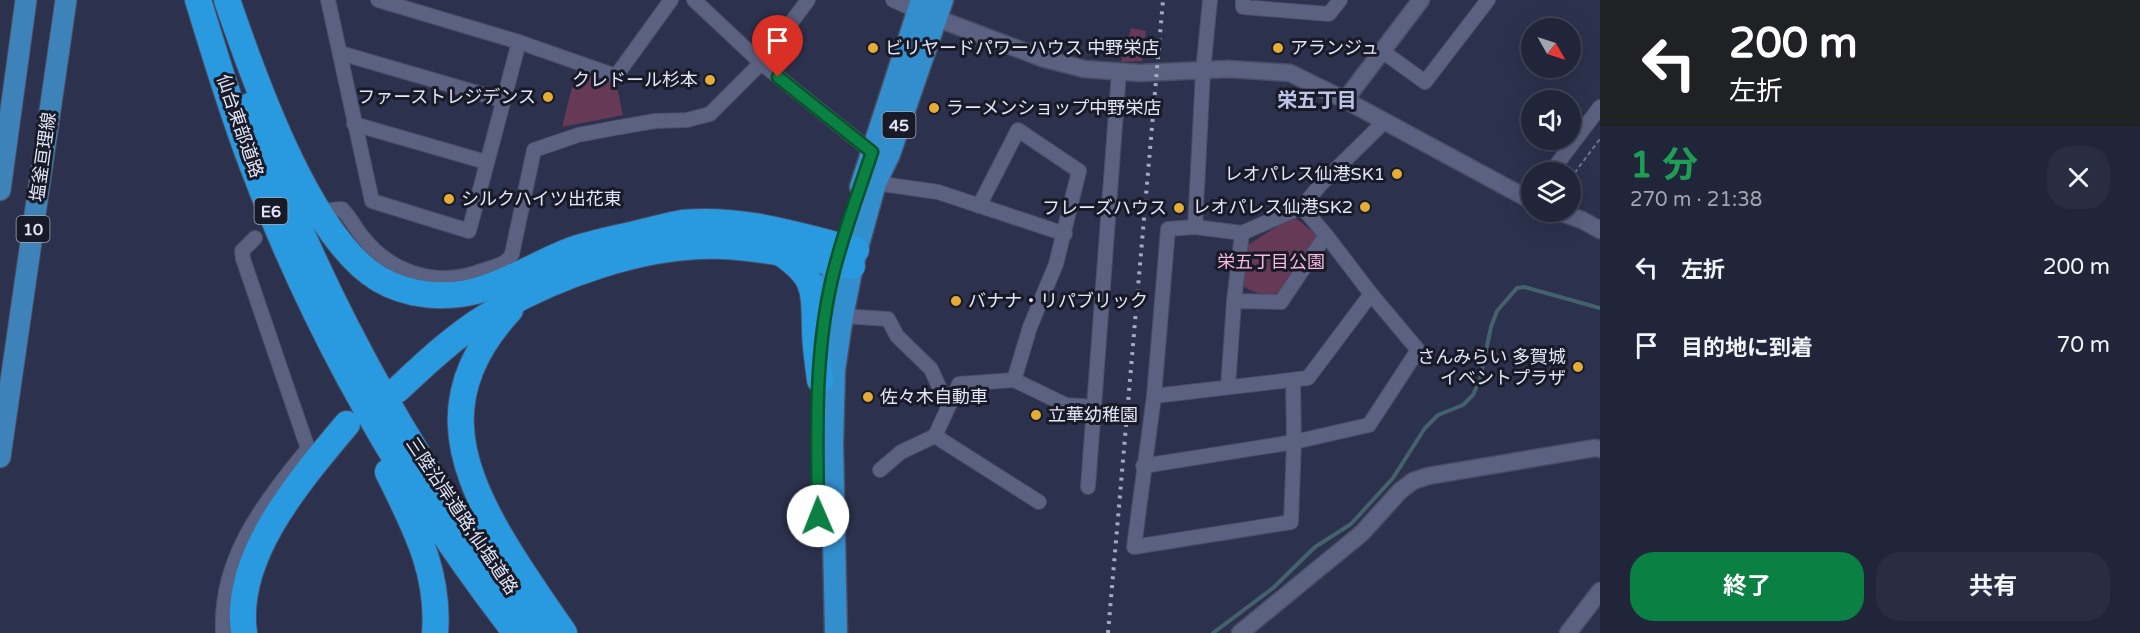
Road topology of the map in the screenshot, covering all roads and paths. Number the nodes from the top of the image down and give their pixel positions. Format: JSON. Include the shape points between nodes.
{"nodes":[{"id":1,"x":26,"y":0,"type":"edge"},
{"id":2,"x":66,"y":0,"type":"edge"},
{"id":3,"x":198,"y":0,"type":"edge"},
{"id":4,"x":217,"y":0,"type":"edge"},
{"id":5,"x":227,"y":0,"type":"edge"},
{"id":6,"x":328,"y":0,"type":"edge"},
{"id":7,"x":378,"y":0,"type":"edge"},
{"id":8,"x":671,"y":0,"type":"edge"},
{"id":9,"x":694,"y":0,"type":"edge"},
{"id":10,"x":808,"y":0,"type":"edge"},
{"id":11,"x":893,"y":0,"type":"edge"},
{"id":12,"x":1210,"y":0,"type":"edge"},
{"id":13,"x":1243,"y":0,"type":"edge"},
{"id":14,"x":1340,"y":0,"type":"edge"},
{"id":15,"x":1421,"y":0,"type":"edge"},
{"id":16,"x":1488,"y":0,"type":"edge"},
{"id":17,"x":929,"y":7,"type":"edge"},
{"id":18,"x":519,"y":42,"type":"junction"},
{"id":19,"x":1382,"y":51,"type":"junction"},
{"id":20,"x":340,"y":53,"type":"junction"},
{"id":21,"x":761,"y":63,"type":"junction"},
{"id":22,"x":1119,"y":72,"type":"junction"},
{"id":23,"x":1203,"y":72,"type":"junction"},
{"id":24,"x":502,"y":100,"type":"junction"},
{"id":25,"x":1345,"y":100,"type":"junction"},
{"id":26,"x":1600,"y":107,"type":"edge"},
{"id":27,"x":1385,"y":121,"type":"junction"},
{"id":28,"x":354,"y":124,"type":"junction"},
{"id":29,"x":1600,"y":139,"type":"edge"},
{"id":30,"x":872,"y":152,"type":"junction"},
{"id":31,"x":486,"y":162,"type":"junction"},
{"id":32,"x":1559,"y":162,"type":"edge"},
{"id":33,"x":1581,"y":164,"type":"edge"},
{"id":34,"x":875,"y":183,"type":"junction"},
{"id":35,"x":0,"y":190,"type":"edge"},
{"id":36,"x":1521,"y":195,"type":"edge"},
{"id":37,"x":979,"y":206,"type":"junction"},
{"id":38,"x":1302,"y":207,"type":"junction"},
{"id":39,"x":331,"y":210,"type":"dead end"},
{"id":40,"x":1581,"y":220,"type":"edge"},
{"id":41,"x":1195,"y":227,"type":"junction"},
{"id":42,"x":1600,"y":230,"type":"edge"},
{"id":43,"x":1242,"y":232,"type":"junction"},
{"id":44,"x":1065,"y":234,"type":"junction"},
{"id":45,"x":1326,"y":235,"type":"junction"},
{"id":46,"x":255,"y":238,"type":"dead end"},
{"id":47,"x":779,"y":252,"type":"junction"},
{"id":48,"x":288,"y":253,"type":"junction"},
{"id":49,"x":846,"y":256,"type":"junction"},
{"id":50,"x":532,"y":269,"type":"junction"},
{"id":51,"x":1371,"y":294,"type":"junction"},
{"id":52,"x":523,"y":297,"type":"junction"},
{"id":53,"x":1234,"y":301,"type":"junction"},
{"id":54,"x":842,"y":316,"type":"junction"},
{"id":55,"x":820,"y":380,"type":"junction"},
{"id":56,"x":1014,"y":380,"type":"junction"},
{"id":57,"x":1293,"y":380,"type":"junction"},
{"id":58,"x":1228,"y":387,"type":"junction"},
{"id":59,"x":1154,"y":396,"type":"junction"},
{"id":60,"x":373,"y":406,"type":"junction"},
{"id":61,"x":948,"y":407,"type":"junction"},
{"id":62,"x":1094,"y":407,"type":"junction"},
{"id":63,"x":935,"y":436,"type":"junction"},
{"id":64,"x":1294,"y":442,"type":"junction"},
{"id":65,"x":1600,"y":449,"type":"edge"},
{"id":66,"x":0,"y":457,"type":"edge"},
{"id":67,"x":1143,"y":466,"type":"junction"},
{"id":68,"x":880,"y":470,"type":"dead end"},
{"id":69,"x":1088,"y":487,"type":"dead end"},
{"id":70,"x":1039,"y":502,"type":"dead end"},
{"id":71,"x":1600,"y":591,"type":"edge"},
{"id":72,"x":223,"y":633,"type":"edge"},
{"id":73,"x":244,"y":633,"type":"edge"},
{"id":74,"x":256,"y":633,"type":"edge"},
{"id":75,"x":435,"y":633,"type":"edge"},
{"id":76,"x":516,"y":633,"type":"edge"},
{"id":77,"x":544,"y":633,"type":"edge"},
{"id":78,"x":564,"y":633,"type":"edge"},
{"id":79,"x":821,"y":633,"type":"edge"},
{"id":80,"x":836,"y":633,"type":"edge"},
{"id":81,"x":1240,"y":633,"type":"edge"},
{"id":82,"x":1568,"y":633,"type":"edge"}],
"edges":[{"from":1,"to":35,"type":"main road"},
{"from":2,"to":66,"type":"main road","name":"塩釜亘理線","number":"10"},
{"from":3,"to":48,"type":"highway","name":"仙台東部道路","number":"E6","via":[[234,115]]},
{"from":4,"to":60,"type":"highway","name":"仙台東部道路","number":"E6","via":[[249,105]]},
{"from":5,"to":50,"type":"highway","via":[[268,110],[310,199],[361,264],[395,287],[433,295],[476,291]]},
{"from":6,"to":20,"type":"street"},
{"from":7,"to":18,"type":"street"},
{"from":8,"to":18,"type":"street","via":[[616,76]]},
{"from":9,"to":21,"type":"street"},
{"from":10,"to":21,"type":"street"},
{"from":11,"to":17,"type":"street"},
{"from":12,"to":23,"type":"street"},
{"from":13,"to":14,"type":"street","via":[[1243,7],[1329,14]]},
{"from":15,"to":19,"type":"street"},
{"from":16,"to":19,"type":"street","via":[[1425,82]]},
{"from":17,"to":22,"type":"street","via":[[1042,58],[1084,69]]},
{"from":17,"to":30,"type":"highway","number":"45"},
{"from":17,"to":34,"type":"highway","number":"45","via":[[889,154]]},
{"from":18,"to":24,"type":"street"},
{"from":19,"to":25,"type":"street"},
{"from":20,"to":24,"type":"street"},
{"from":20,"to":28,"type":"street"},
{"from":21,"to":30,"type":"street"},
{"from":21,"to":39,"type":"street","via":[[710,114],[578,135],[534,150],[510,258],[471,275],[456,279],[419,276],[388,261],[342,209]]},
{"from":22,"to":23,"type":"street"},
{"from":22,"to":62,"type":"street"},
{"from":23,"to":25,"type":"street","via":[[1290,73]]},
{"from":23,"to":41,"type":"street"},
{"from":24,"to":31,"type":"street"},
{"from":25,"to":27,"type":"street"},
{"from":26,"to":32,"type":"street"},
{"from":27,"to":36,"type":"street"},
{"from":27,"to":38,"type":"street"},
{"from":28,"to":31,"type":"street"},
{"from":28,"to":31,"type":"street","via":[[372,201],[469,231]]},
{"from":29,"to":33,"type":"path"},
{"from":30,"to":49,"type":"highway","number":"45"},
{"from":34,"to":37,"type":"street","via":[[938,192]]},
{"from":34,"to":49,"type":"highway","number":"45"},
{"from":37,"to":44,"type":"street"},
{"from":37,"to":44,"type":"street","via":[[1018,130],[1079,171]]},
{"from":38,"to":43,"type":"street"},
{"from":38,"to":45,"type":"street"},
{"from":40,"to":42,"type":"street"},
{"from":41,"to":43,"type":"street"},
{"from":41,"to":59,"type":"street","via":[[1168,229]]},
{"from":43,"to":53,"type":"street"},
{"from":44,"to":56,"type":"street"},
{"from":45,"to":51,"type":"street"},
{"from":45,"to":53,"type":"street","via":[[1281,302]]},
{"from":46,"to":72,"type":"street","via":[[242,250],[243,259],[306,451],[260,512],[234,560],[223,604]]},
{"from":47,"to":49,"type":"highway"},
{"from":47,"to":52,"type":"highway","via":[[699,246],[636,254]]},
{"from":47,"to":55,"type":"highway","via":[[803,271],[812,284]]},
{"from":48,"to":60,"type":"highway","name":"仙台東部道路","number":"E6","via":[[321,322]]},
{"from":48,"to":75,"type":"highway","via":[[314,329],[416,529],[433,579]]},
{"from":49,"to":50,"type":"highway","via":[[769,229],[722,221],[681,224],[573,250]]},
{"from":49,"to":54,"type":"highway","number":"45"},
{"from":49,"to":55,"type":"highway","number":"45","via":[[823,333]]},
{"from":50,"to":60,"type":"highway","via":[[440,338]]},
{"from":51,"to":57,"type":"street","via":[[1308,378]]},
{"from":51,"to":64,"type":"street","via":[[1418,350],[1369,425]]},
{"from":52,"to":60,"type":"highway","via":[[463,333]]},
{"from":52,"to":78,"type":"highway","via":[[496,325],[471,368],[461,409],[463,450],[476,490],[500,535]]},
{"from":53,"to":58,"type":"street"},
{"from":54,"to":61,"type":"street","via":[[888,319],[897,336],[931,369]]},
{"from":54,"to":80,"type":"highway","number":"45","via":[[834,370],[832,444]]},
{"from":55,"to":79,"type":"highway","number":"45","via":[[817,448]]},
{"from":56,"to":61,"type":"street","via":[[959,384]]},
{"from":56,"to":62,"type":"street","via":[[1066,405]]},
{"from":57,"to":58,"type":"street"},
{"from":57,"to":64,"type":"street"},
{"from":58,"to":59,"type":"street"},
{"from":59,"to":67,"type":"street"},
{"from":60,"to":73,"type":"highway","via":[[306,474],[261,545],[244,591]]},
{"from":60,"to":74,"type":"highway","via":[[307,492],[274,544],[257,588]]},
{"from":60,"to":76,"type":"highway","name":"三陸沿岸道路;仙塩道路","number":"E6","via":[[413,484]]},
{"from":60,"to":77,"type":"highway","name":"三陸沿岸道路;仙塩道路","number":"E6","via":[[435,481],[483,555]]},
{"from":61,"to":63,"type":"street"},
{"from":62,"to":69,"type":"street"},
{"from":63,"to":68,"type":"street","via":[[901,452]]},
{"from":63,"to":70,"type":"street"},
{"from":64,"to":67,"type":"street"},
{"from":64,"to":67,"type":"street","via":[[1291,522],[1134,547]]},
{"from":65,"to":81,"type":"street","via":[[1413,481],[1362,533]]},
{"from":71,"to":82,"type":"street"}]}
